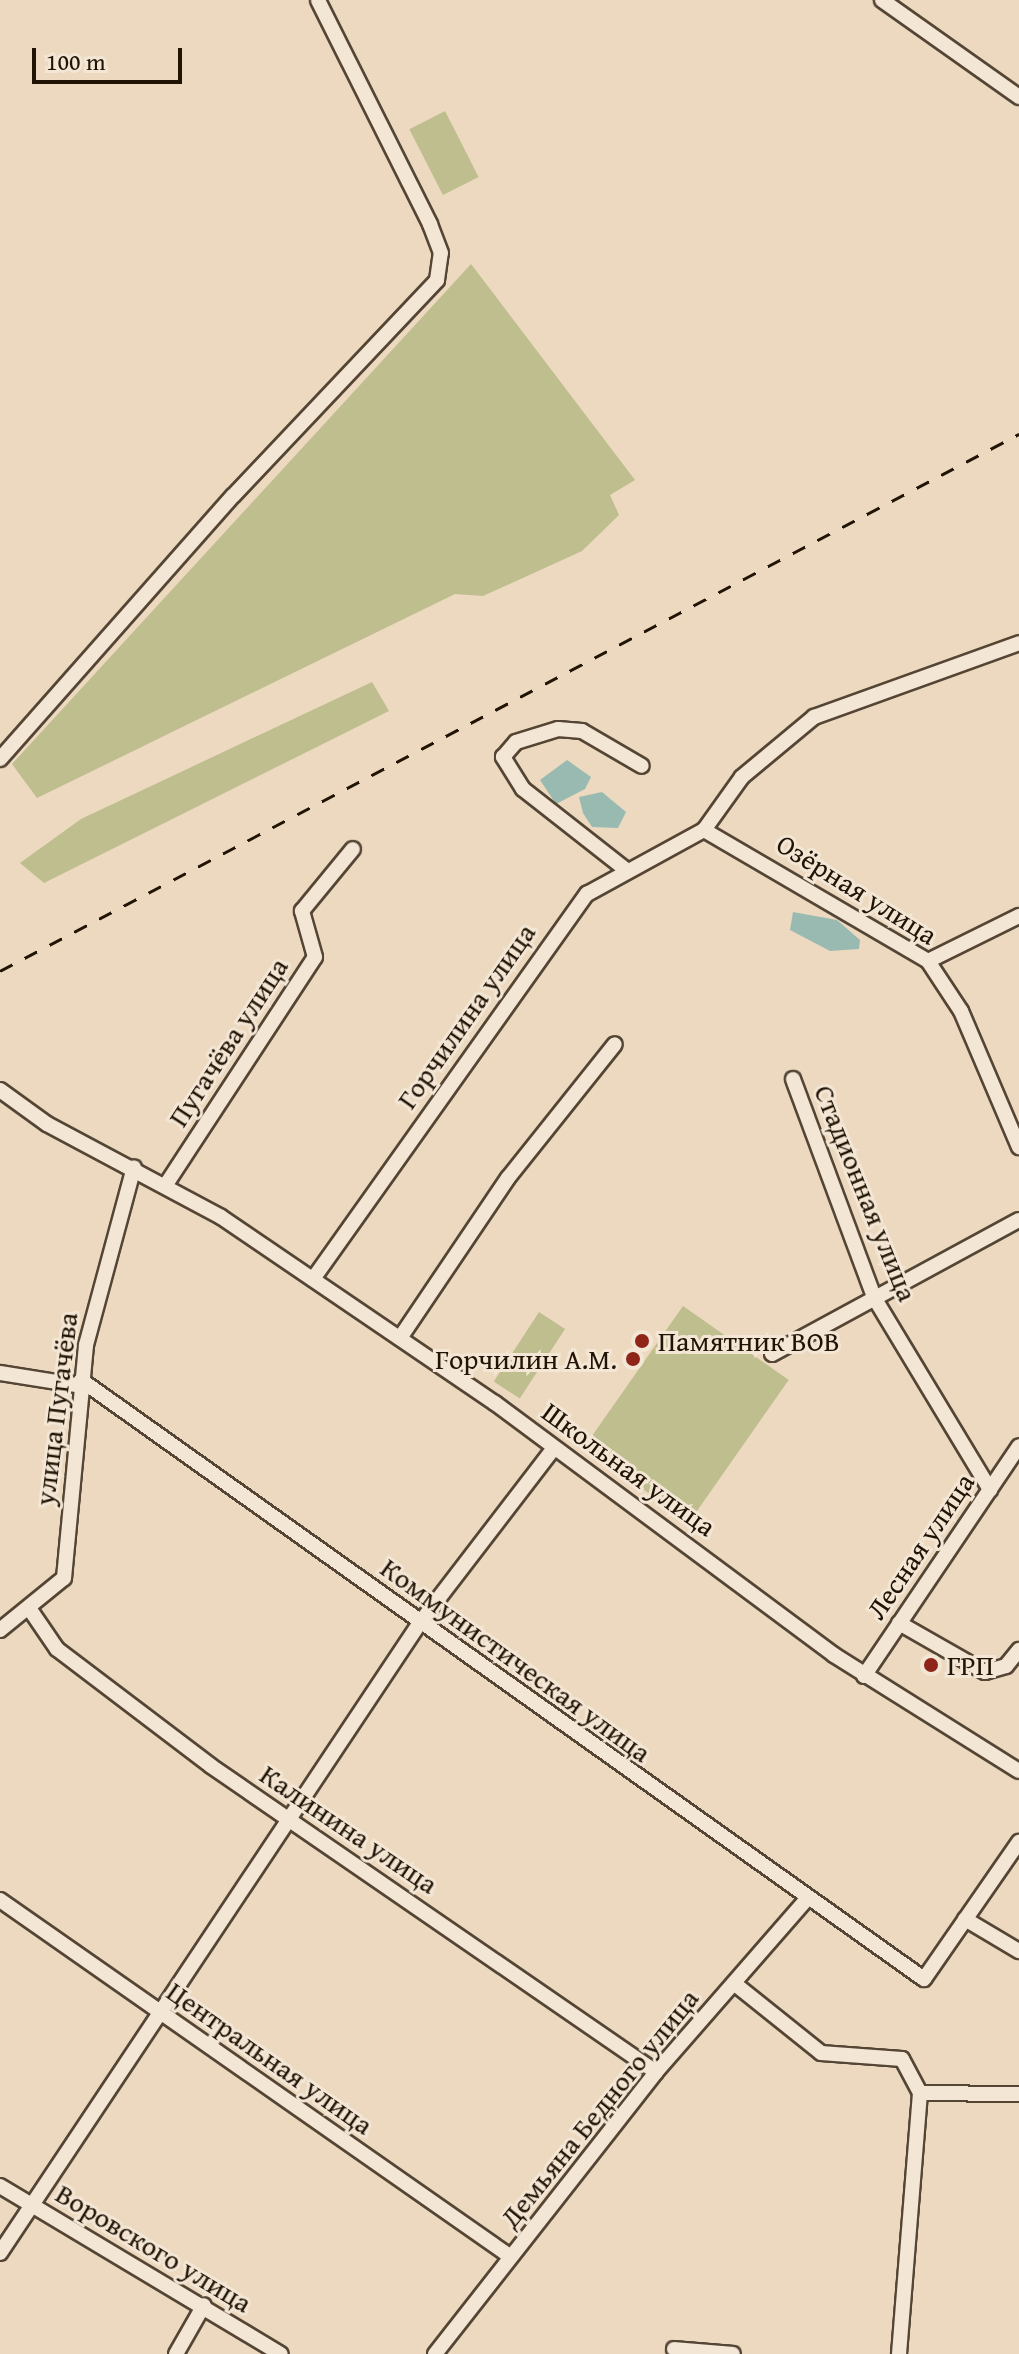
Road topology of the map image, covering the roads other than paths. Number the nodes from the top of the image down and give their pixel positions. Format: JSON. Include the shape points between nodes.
{"nodes":[{"id":1,"x":318,"y":0,"type":"edge"},
{"id":2,"x":882,"y":0,"type":"edge"},
{"id":3,"x":1019,"y":97,"type":"edge"},
{"id":4,"x":1019,"y":643,"type":"edge"},
{"id":5,"x":0,"y":759,"type":"edge"},
{"id":6,"x":642,"y":766,"type":"dead end"},
{"id":7,"x":704,"y":830,"type":"junction"},
{"id":8,"x":353,"y":849,"type":"dead end"},
{"id":9,"x":625,"y":869,"type":"junction"},
{"id":10,"x":1019,"y":916,"type":"edge"},
{"id":11,"x":928,"y":961,"type":"junction"},
{"id":12,"x":615,"y":1044,"type":"dead end"},
{"id":13,"x":793,"y":1079,"type":"dead end"},
{"id":14,"x":0,"y":1090,"type":"edge"},
{"id":15,"x":1019,"y":1147,"type":"edge"},
{"id":16,"x":134,"y":1167,"type":"junction"},
{"id":17,"x":167,"y":1183,"type":"junction"},
{"id":18,"x":1019,"y":1220,"type":"edge"},
{"id":19,"x":313,"y":1279,"type":"junction"},
{"id":20,"x":875,"y":1299,"type":"junction"},
{"id":21,"x":400,"y":1338,"type":"junction"},
{"id":22,"x":772,"y":1354,"type":"dead end"},
{"id":23,"x":0,"y":1373,"type":"edge"},
{"id":24,"x":82,"y":1383,"type":"junction"},
{"id":25,"x":1019,"y":1446,"type":"edge"},
{"id":26,"x":554,"y":1448,"type":"junction"},
{"id":27,"x":990,"y":1490,"type":"junction"},
{"id":28,"x":31,"y":1611,"type":"junction"},
{"id":29,"x":899,"y":1623,"type":"junction"},
{"id":30,"x":419,"y":1624,"type":"junction"},
{"id":31,"x":0,"y":1630,"type":"edge"},
{"id":32,"x":1019,"y":1650,"type":"edge"},
{"id":33,"x":864,"y":1676,"type":"junction"},
{"id":34,"x":1019,"y":1771,"type":"edge"},
{"id":35,"x":286,"y":1818,"type":"junction"},
{"id":36,"x":1019,"y":1842,"type":"edge"},
{"id":37,"x":807,"y":1899,"type":"junction"},
{"id":38,"x":0,"y":1900,"type":"edge"},
{"id":39,"x":965,"y":1919,"type":"junction"},
{"id":40,"x":1019,"y":1951,"type":"edge"},
{"id":41,"x":735,"y":1984,"type":"junction"},
{"id":42,"x":159,"y":2013,"type":"junction"},
{"id":43,"x":656,"y":2072,"type":"junction"},
{"id":44,"x":920,"y":2093,"type":"junction"},
{"id":45,"x":1019,"y":2094,"type":"edge"},
{"id":46,"x":0,"y":2186,"type":"edge"},
{"id":47,"x":32,"y":2206,"type":"junction"},
{"id":48,"x":0,"y":2253,"type":"edge"},
{"id":49,"x":511,"y":2257,"type":"junction"},
{"id":50,"x":204,"y":2305,"type":"junction"},
{"id":51,"x":674,"y":2349,"type":"dead end"},
{"id":52,"x":176,"y":2354,"type":"edge"},
{"id":53,"x":281,"y":2354,"type":"edge"},
{"id":54,"x":435,"y":2354,"type":"edge"},
{"id":55,"x":733,"y":2354,"type":"edge"},
{"id":56,"x":899,"y":2354,"type":"edge"}],
"edges":[{"from":1,"to":5,"type":"street","via":[[430,224],[441,253],[437,280],[233,496]]},
{"from":2,"to":3,"type":"street"},
{"from":4,"to":7,"type":"street","via":[[814,717],[742,777]]},
{"from":6,"to":9,"type":"street","via":[[582,731],[558,729],[516,742],[503,757],[523,789]]},
{"from":7,"to":9,"type":"street","name":"Горчилина улица"},
{"from":7,"to":11,"type":"street","name":"Озёрная улица"},
{"from":8,"to":17,"type":"street","name":"Пугачёва улица","via":[[302,911],[315,957]]},
{"from":9,"to":19,"type":"street","name":"Горчилина улица","via":[[570,915]]},
{"from":10,"to":11,"type":"street"},
{"from":11,"to":15,"type":"street","name":"Озёрная улица","via":[[954,997]]},
{"from":12,"to":21,"type":"street","via":[[508,1178]]},
{"from":13,"to":20,"type":"street","name":"Стадионная улица"},
{"from":14,"to":16,"type":"street","name":"Школьная улица","via":[[47,1124]]},
{"from":16,"to":17,"type":"street","name":"Школьная улица"},
{"from":16,"to":24,"type":"street","name":"улица Пугачёва","via":[[92,1312]]},
{"from":17,"to":19,"type":"street","name":"Школьная улица"},
{"from":18,"to":20,"type":"street"},
{"from":19,"to":21,"type":"street","name":"Школьная улица"},
{"from":20,"to":22,"type":"street"},
{"from":20,"to":27,"type":"street","name":"Стадионная улица"},
{"from":21,"to":26,"type":"street","name":"Школьная улица"},
{"from":23,"to":24,"type":"street"},
{"from":24,"to":28,"type":"street","name":"улица Пугачёва","via":[[68,1488],[67,1567],[58,1588]]},
{"from":24,"to":30,"type":"street","name":"Коммунистическая улица"},
{"from":25,"to":27,"type":"street","name":"Лесная улица"},
{"from":26,"to":30,"type":"street"},
{"from":26,"to":33,"type":"street","name":"Школьная улица"},
{"from":27,"to":29,"type":"street","name":"Лесная улица"},
{"from":28,"to":31,"type":"street","name":"улица Пугачёва"},
{"from":28,"to":35,"type":"street","name":"Калинина улица","via":[[57,1649]]},
{"from":29,"to":32,"type":"street","via":[[985,1672],[1006,1666]]},
{"from":29,"to":33,"type":"street","name":"Лесная улица"},
{"from":30,"to":35,"type":"street"},
{"from":30,"to":37,"type":"street","name":"Коммунистическая улица"},
{"from":33,"to":34,"type":"street","name":"Школьная улица"},
{"from":35,"to":42,"type":"street"},
{"from":35,"to":43,"type":"street","name":"Калинина улица"},
{"from":36,"to":39,"type":"street"},
{"from":37,"to":39,"type":"street","name":"Коммунистическая улица","via":[[924,1979]]},
{"from":37,"to":41,"type":"street","name":"Демьяна Бедного улица"},
{"from":38,"to":42,"type":"street","name":"Центральная улица"},
{"from":39,"to":40,"type":"street"},
{"from":41,"to":43,"type":"street","name":"Демьяна Бедного улица"},
{"from":41,"to":44,"type":"street","via":[[821,2053],[902,2059]]},
{"from":42,"to":47,"type":"street"},
{"from":42,"to":49,"type":"street","name":"Центральная улица"},
{"from":43,"to":49,"type":"street","name":"Демьяна Бедного улица"},
{"from":44,"to":45,"type":"street"},
{"from":44,"to":56,"type":"street"},
{"from":46,"to":47,"type":"street","name":"Воровского улица"},
{"from":47,"to":48,"type":"street"},
{"from":47,"to":50,"type":"street","name":"Воровского улица"},
{"from":49,"to":54,"type":"street","name":"Демьяна Бедного улица"},
{"from":50,"to":52,"type":"street"},
{"from":50,"to":53,"type":"street","name":"Воровского улица"},
{"from":51,"to":55,"type":"street"}]}
